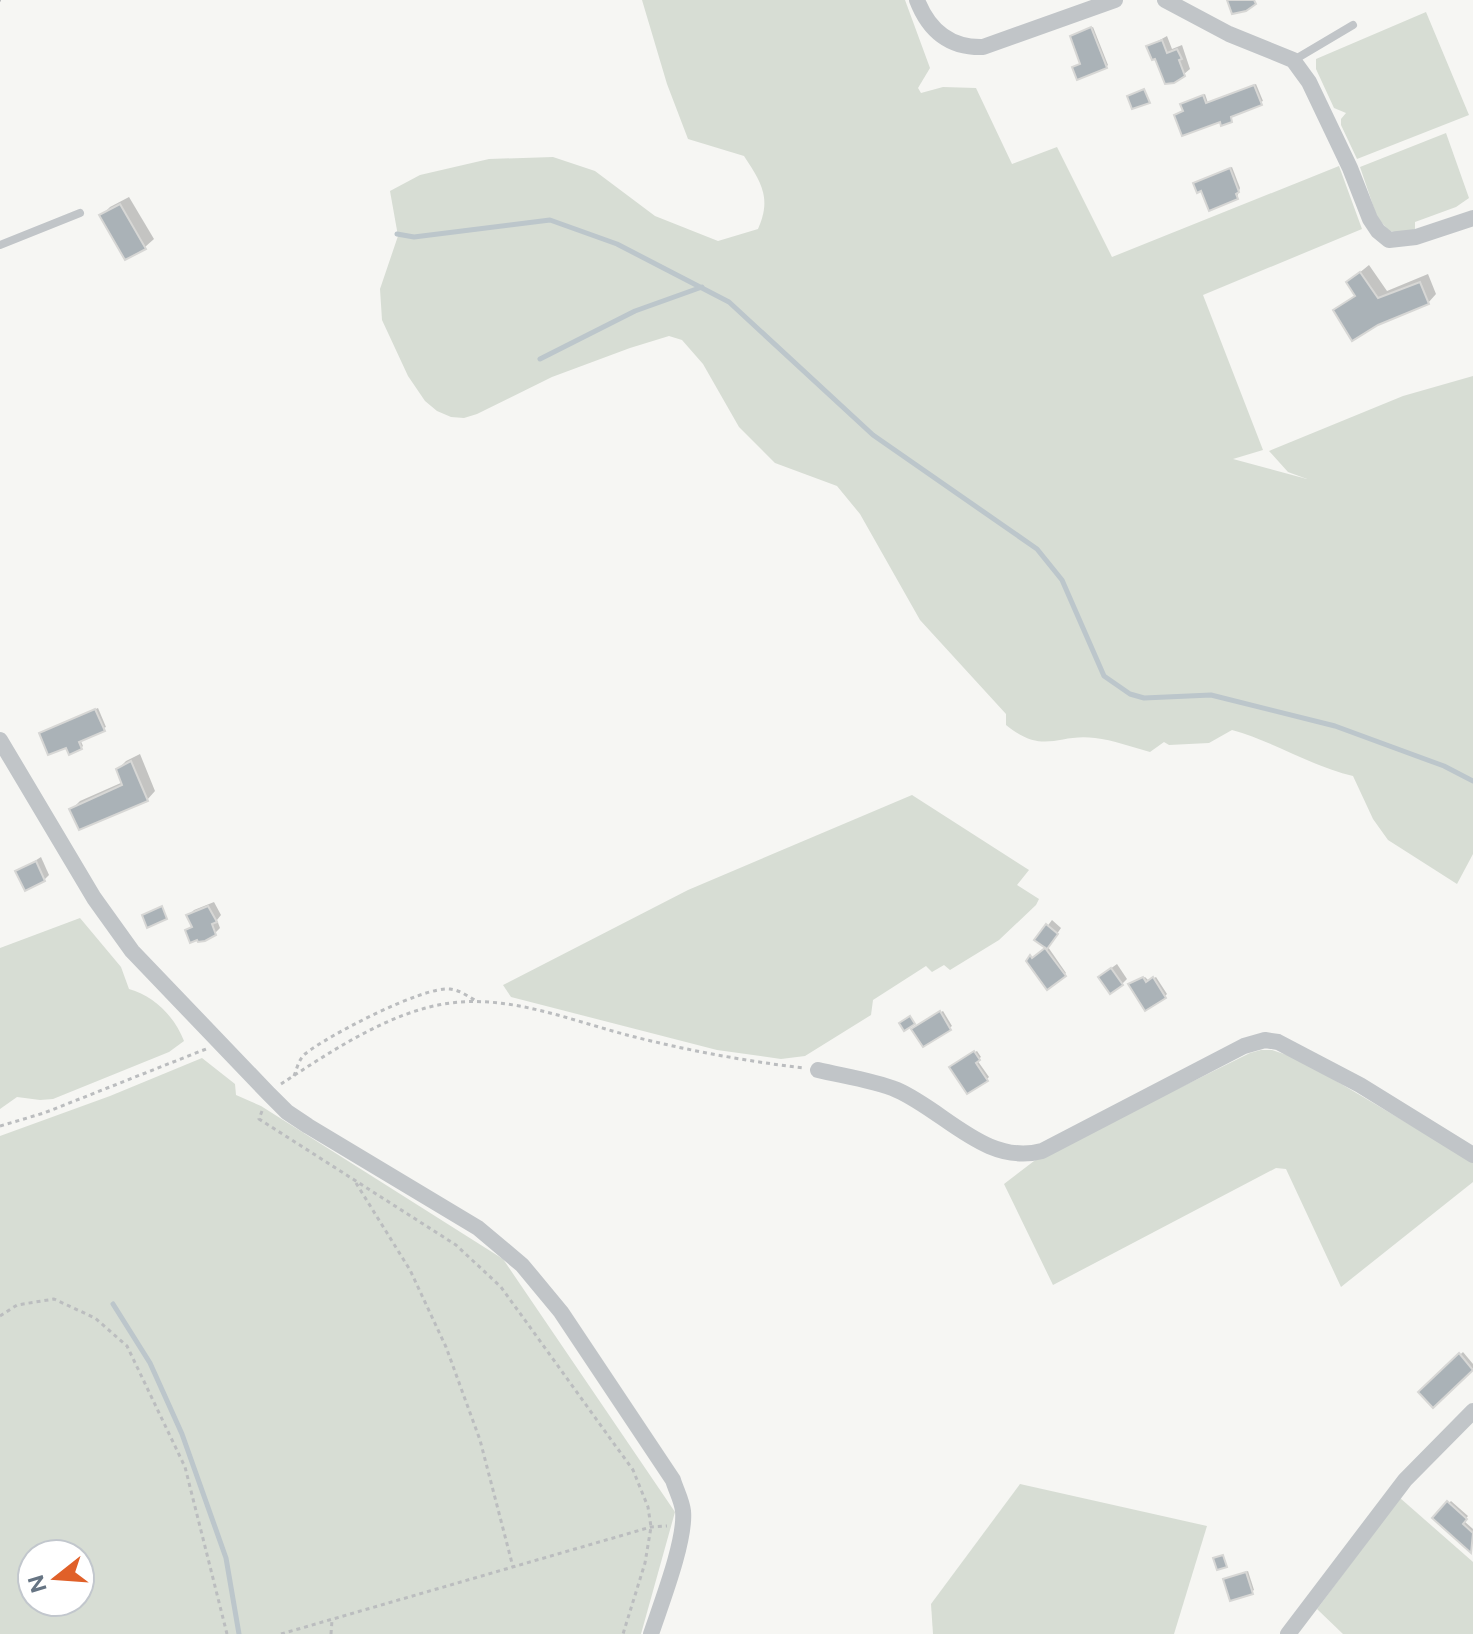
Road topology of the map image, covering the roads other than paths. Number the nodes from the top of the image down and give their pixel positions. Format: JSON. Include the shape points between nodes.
{"nodes":[{"id":1,"x":917,"y":0,"type":"edge"},
{"id":2,"x":1115,"y":0,"type":"edge"},
{"id":3,"x":1165,"y":0,"type":"edge"},
{"id":4,"x":1353,"y":25,"type":"dead end"},
{"id":5,"x":1293,"y":60,"type":"junction"},
{"id":6,"x":80,"y":213,"type":"dead end"},
{"id":7,"x":1473,"y":218,"type":"edge"},
{"id":8,"x":0,"y":245,"type":"edge"},
{"id":9,"x":0,"y":740,"type":"edge"},
{"id":10,"x":818,"y":1070,"type":"road end"},
{"id":11,"x":1473,"y":1155,"type":"edge"},
{"id":12,"x":1473,"y":1411,"type":"edge"},
{"id":13,"x":651,"y":1634,"type":"edge"},
{"id":14,"x":1288,"y":1634,"type":"edge"}],
"edges":[{"from":1,"to":2,"type":"street","via":[[939,36],[965,48],[983,47]]},
{"from":3,"to":5,"type":"street"},
{"from":4,"to":5,"type":"lane"},
{"from":5,"to":7,"type":"street","via":[[1309,82],[1378,231],[1389,240],[1401,240]]},
{"from":6,"to":8,"type":"lane"},
{"from":9,"to":13,"type":"street","via":[[94,898],[132,951],[268,1093],[298,1119],[478,1228],[522,1265],[561,1312],[673,1480],[683,1508],[670,1577]]},
{"from":10,"to":11,"type":"street","via":[[897,1090],[970,1136],[1025,1156],[1265,1040],[1360,1085]]},
{"from":12,"to":14,"type":"street","via":[[1405,1480]]}]}
